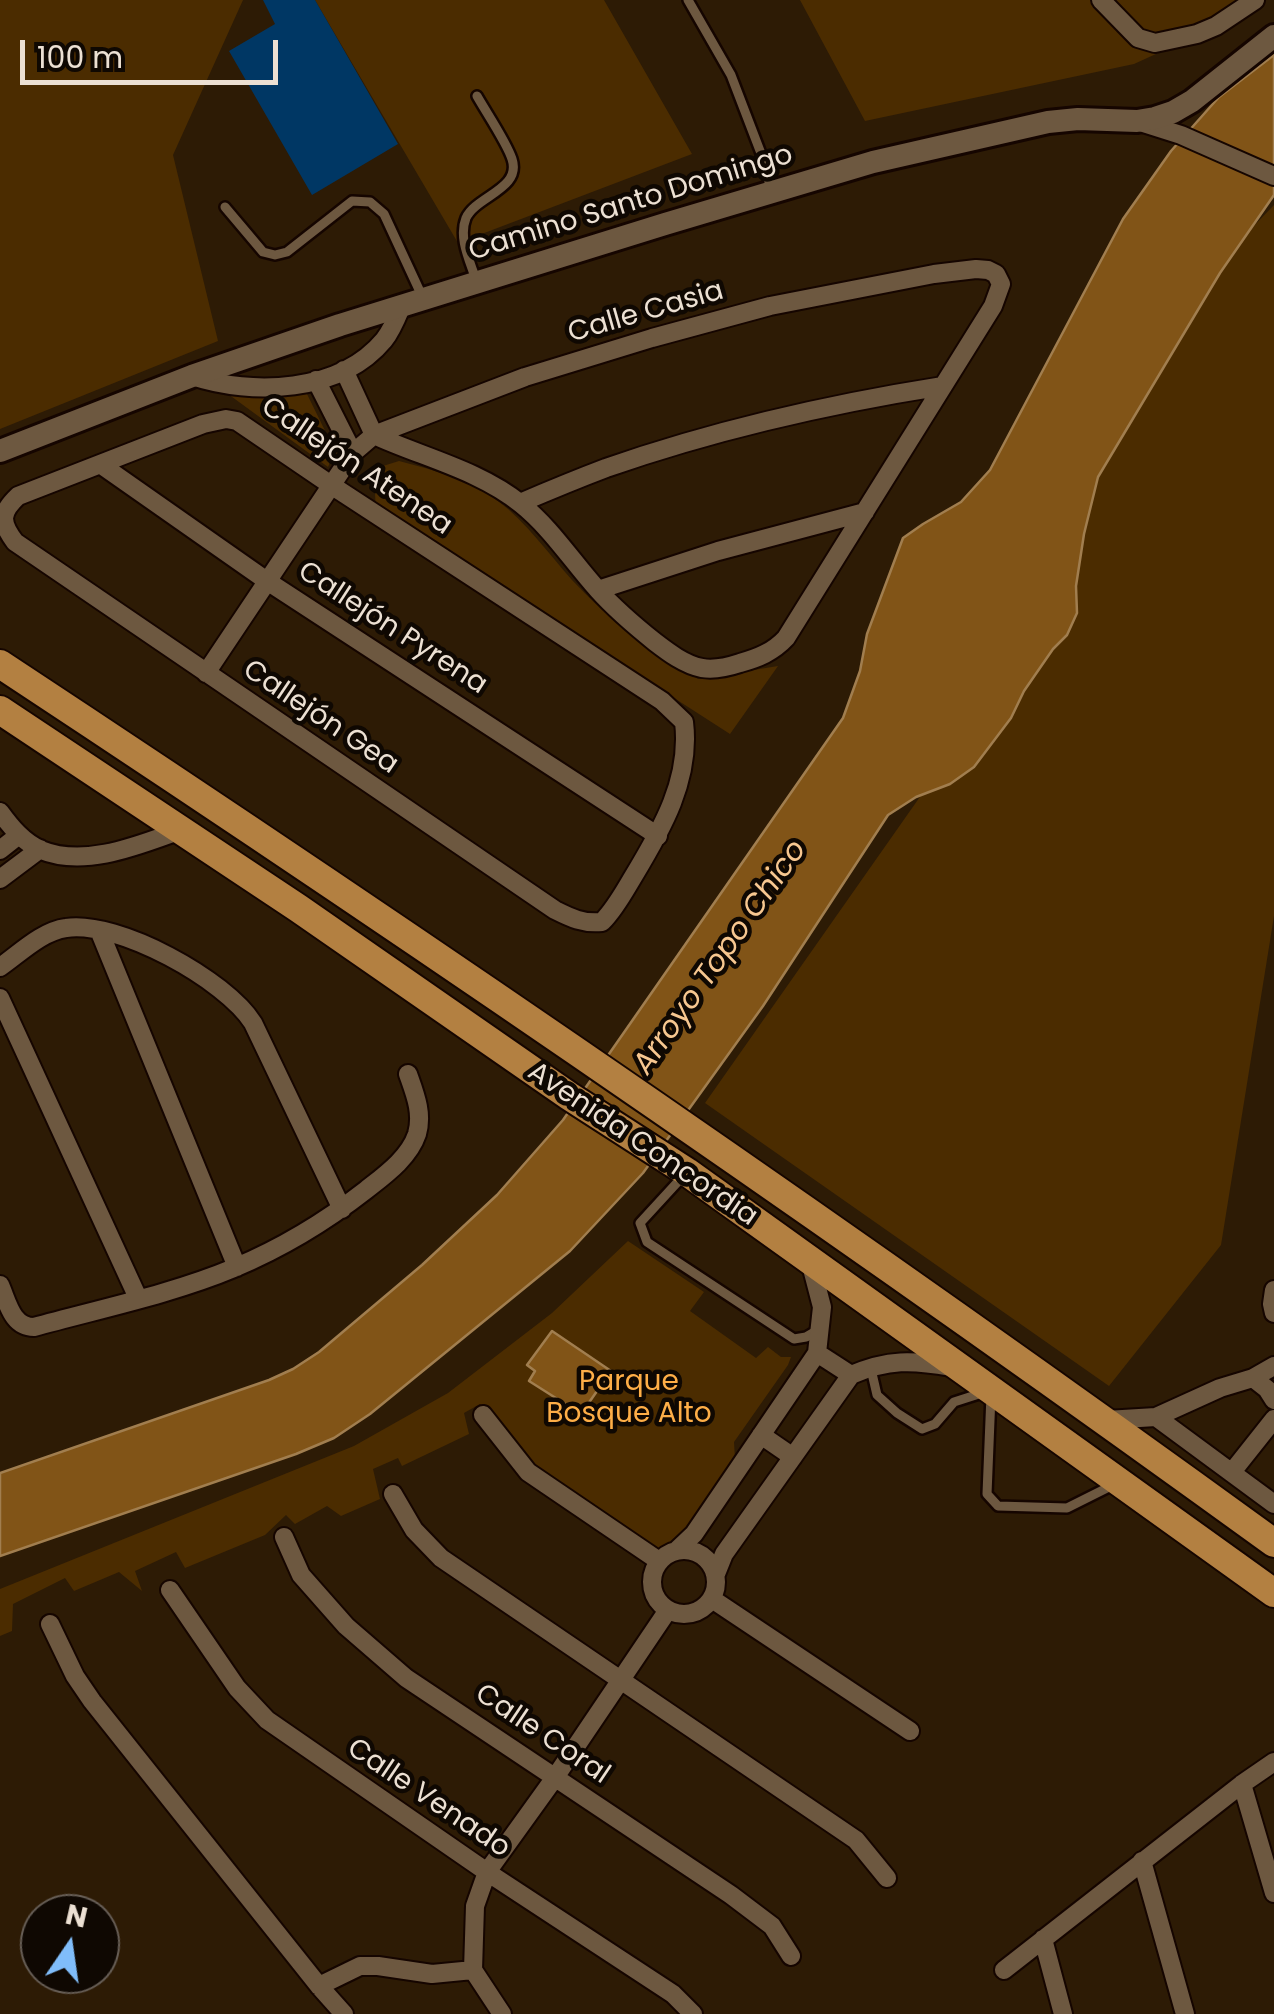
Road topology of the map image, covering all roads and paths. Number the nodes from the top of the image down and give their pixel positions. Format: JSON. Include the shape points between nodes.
{"nodes":[{"id":1,"x":688,"y":0,"type":"edge"},
{"id":2,"x":1101,"y":0,"type":"edge"},
{"id":3,"x":1255,"y":0,"type":"edge"},
{"id":4,"x":1274,"y":36,"type":"edge"},
{"id":5,"x":476,"y":96,"type":"dead end"},
{"id":6,"x":1137,"y":121,"type":"junction"},
{"id":7,"x":1274,"y":176,"type":"edge"},
{"id":8,"x":772,"y":192,"type":"junction"},
{"id":9,"x":225,"y":206,"type":"dead end"},
{"id":10,"x":477,"y":282,"type":"junction"},
{"id":11,"x":413,"y":302,"type":"junction"},
{"id":12,"x":344,"y":370,"type":"junction"},
{"id":13,"x":192,"y":376,"type":"junction"},
{"id":14,"x":316,"y":380,"type":"junction"},
{"id":15,"x":944,"y":386,"type":"junction"},
{"id":16,"x":374,"y":435,"type":"junction"},
{"id":17,"x":0,"y":451,"type":"edge"},
{"id":18,"x":352,"y":453,"type":"junction"},
{"id":19,"x":100,"y":464,"type":"junction"},
{"id":20,"x":331,"y":485,"type":"junction"},
{"id":21,"x":520,"y":503,"type":"junction"},
{"id":22,"x":865,"y":512,"type":"junction"},
{"id":23,"x":15,"y":542,"type":"joint"},
{"id":24,"x":267,"y":580,"type":"junction"},
{"id":25,"x":598,"y":590,"type":"junction"},
{"id":26,"x":0,"y":664,"type":"edge"},
{"id":27,"x":206,"y":673,"type":"junction"},
{"id":28,"x":0,"y":710,"type":"edge"},
{"id":29,"x":0,"y":812,"type":"edge"},
{"id":30,"x":181,"y":830,"type":"junction"},
{"id":31,"x":19,"y":835,"type":"junction"},
{"id":32,"x":658,"y":836,"type":"junction"},
{"id":33,"x":40,"y":849,"type":"junction"},
{"id":34,"x":0,"y":850,"type":"edge"},
{"id":35,"x":0,"y":879,"type":"edge"},
{"id":36,"x":100,"y":930,"type":"junction"},
{"id":37,"x":0,"y":967,"type":"edge"},
{"id":38,"x":0,"y":998,"type":"edge"},
{"id":39,"x":408,"y":1074,"type":"dead end"},
{"id":40,"x":687,"y":1172,"type":"junction"},
{"id":41,"x":342,"y":1209,"type":"junction"},
{"id":42,"x":810,"y":1260,"type":"junction"},
{"id":43,"x":237,"y":1267,"type":"junction"},
{"id":44,"x":0,"y":1285,"type":"edge"},
{"id":45,"x":1274,"y":1290,"type":"edge"},
{"id":46,"x":138,"y":1298,"type":"junction"},
{"id":47,"x":1274,"y":1313,"type":"edge"},
{"id":48,"x":821,"y":1329,"type":"junction"},
{"id":49,"x":817,"y":1352,"type":"junction"},
{"id":50,"x":871,"y":1366,"type":"junction"},
{"id":51,"x":1274,"y":1366,"type":"edge"},
{"id":52,"x":962,"y":1369,"type":"junction"},
{"id":53,"x":852,"y":1375,"type":"junction"},
{"id":54,"x":1253,"y":1378,"type":"junction"},
{"id":55,"x":991,"y":1390,"type":"junction"},
{"id":56,"x":1274,"y":1400,"type":"edge"},
{"id":57,"x":483,"y":1415,"type":"dead end"},
{"id":58,"x":1156,"y":1416,"type":"junction"},
{"id":59,"x":1274,"y":1419,"type":"edge"},
{"id":60,"x":1105,"y":1420,"type":"junction"},
{"id":61,"x":761,"y":1435,"type":"junction"},
{"id":62,"x":793,"y":1457,"type":"junction"},
{"id":63,"x":1232,"y":1472,"type":"junction"},
{"id":64,"x":1121,"y":1482,"type":"junction"},
{"id":65,"x":393,"y":1494,"type":"dead end"},
{"id":66,"x":1274,"y":1504,"type":"edge"},
{"id":67,"x":284,"y":1537,"type":"dead end"},
{"id":68,"x":1274,"y":1543,"type":"edge"},
{"id":69,"x":668,"y":1556,"type":"junction"},
{"id":70,"x":716,"y":1574,"type":"junction"},
{"id":71,"x":170,"y":1590,"type":"dead end"},
{"id":72,"x":1274,"y":1593,"type":"edge"},
{"id":73,"x":712,"y":1600,"type":"junction"},
{"id":74,"x":668,"y":1610,"type":"junction"},
{"id":75,"x":50,"y":1624,"type":"dead end"},
{"id":76,"x":621,"y":1680,"type":"junction"},
{"id":77,"x":910,"y":1731,"type":"dead end"},
{"id":78,"x":1274,"y":1762,"type":"edge"},
{"id":79,"x":556,"y":1776,"type":"junction"},
{"id":80,"x":1242,"y":1784,"type":"junction"},
{"id":81,"x":1142,"y":1862,"type":"junction"},
{"id":82,"x":486,"y":1872,"type":"junction"},
{"id":83,"x":887,"y":1878,"type":"dead end"},
{"id":84,"x":1274,"y":1893,"type":"edge"},
{"id":85,"x":1043,"y":1938,"type":"junction"},
{"id":86,"x":792,"y":1956,"type":"dead end"},
{"id":87,"x":473,"y":1970,"type":"junction"},
{"id":88,"x":1004,"y":1970,"type":"dead end"},
{"id":89,"x":319,"y":1986,"type":"junction"},
{"id":90,"x":344,"y":2014,"type":"edge"},
{"id":91,"x":502,"y":2014,"type":"edge"},
{"id":92,"x":693,"y":2014,"type":"edge"},
{"id":93,"x":1064,"y":2014,"type":"edge"},
{"id":94,"x":1185,"y":2014,"type":"edge"}],
"edges":[{"from":1,"to":8,"type":"lane","via":[[731,75]]},
{"from":2,"to":3,"type":"street","via":[[1138,38],[1154,43],[1216,26]]},
{"from":4,"to":6,"type":"street","name":"Camino Santo Domingo","via":[[1192,101]]},
{"from":5,"to":10,"type":"lane","via":[[513,161],[502,188],[467,216],[464,233]]},
{"from":6,"to":7,"type":"street"},
{"from":6,"to":8,"type":"street","name":"Camino Santo Domingo","via":[[1048,122]]},
{"from":8,"to":10,"type":"street","name":"Camino Santo Domingo"},
{"from":9,"to":11,"type":"lane","via":[[263,252],[275,256],[352,200],[370,202],[384,214]]},
{"from":10,"to":11,"type":"street","name":"Camino Santo Domingo"},
{"from":11,"to":12,"type":"street","via":[[386,339]]},
{"from":11,"to":13,"type":"street","name":"Camino Santo Domingo"},
{"from":12,"to":14,"type":"street"},
{"from":12,"to":16,"type":"street"},
{"from":13,"to":14,"type":"street","via":[[246,388]]},
{"from":13,"to":17,"type":"street","name":"Camino Santo Domingo"},
{"from":14,"to":18,"type":"street"},
{"from":15,"to":16,"type":"street","name":"Calle Casia","via":[[1002,284],[988,270],[770,306],[525,376]]},
{"from":15,"to":21,"type":"street","via":[[833,405],[689,442]]},
{"from":15,"to":22,"type":"street"},
{"from":16,"to":18,"type":"street","name":"Calle Casia"},
{"from":16,"to":21,"type":"street"},
{"from":18,"to":20,"type":"street","name":"Calle Casia"},
{"from":19,"to":20,"type":"street","name":"Callejón Atenea","via":[[226,418]]},
{"from":19,"to":23,"type":"street","name":"Callejón Atenea","via":[[7,505],[2,522]]},
{"from":19,"to":24,"type":"street","name":"Callejón Pyrena"},
{"from":20,"to":24,"type":"street","name":"Calle Casia"},
{"from":20,"to":32,"type":"street","name":"Callejón Atenea","via":[[662,700],[684,722],[685,755]]},
{"from":21,"to":25,"type":"street"},
{"from":22,"to":25,"type":"street"},
{"from":22,"to":25,"type":"street","via":[[776,650],[731,666],[699,668],[684,661]]},
{"from":23,"to":27,"type":"street","name":"Callejón Gea"},
{"from":24,"to":27,"type":"street","name":"Calle Casia"},
{"from":24,"to":32,"type":"street","name":"Callejón Pyrena"},
{"from":26,"to":60,"type":"main road","name":"Avenida Concordia","via":[[706,1139]]},
{"from":27,"to":32,"type":"street","name":"Callejón Gea","via":[[574,920],[602,922]]},
{"from":28,"to":30,"type":"main road","name":"Avenida Concordia"},
{"from":29,"to":31,"type":"street"},
{"from":30,"to":33,"type":"street","via":[[101,854]]},
{"from":30,"to":40,"type":"main road","name":"Avenida Concordia"},
{"from":31,"to":33,"type":"street"},
{"from":31,"to":34,"type":"street"},
{"from":33,"to":35,"type":"street"},
{"from":36,"to":37,"type":"street","via":[[52,932]]},
{"from":36,"to":41,"type":"street","via":[[138,941],[240,1004]]},
{"from":36,"to":43,"type":"street"},
{"from":38,"to":46,"type":"street"},
{"from":39,"to":41,"type":"street","via":[[420,1116],[416,1138],[403,1158]]},
{"from":40,"to":42,"type":"main road","name":"Avenida Concordia"},
{"from":40,"to":48,"type":"lane","via":[[640,1223],[647,1242],[794,1339]]},
{"from":41,"to":43,"type":"street"},
{"from":42,"to":48,"type":"street"},
{"from":42,"to":52,"type":"main road","name":"Avenida Concordia"},
{"from":43,"to":46,"type":"street"},
{"from":44,"to":46,"type":"street","via":[[14,1319],[34,1327]]},
{"from":45,"to":47,"type":"street"},
{"from":48,"to":49,"type":"street"},
{"from":49,"to":53,"type":"street"},
{"from":49,"to":61,"type":"street"},
{"from":50,"to":52,"type":"street","via":[[911,1360]]},
{"from":50,"to":53,"type":"street"},
{"from":50,"to":55,"type":"lane","via":[[877,1394],[922,1429],[954,1402]]},
{"from":51,"to":54,"type":"street"},
{"from":52,"to":55,"type":"main road","name":"Avenida Concordia"},
{"from":53,"to":62,"type":"street"},
{"from":54,"to":56,"type":"street"},
{"from":54,"to":58,"type":"street"},
{"from":55,"to":64,"type":"main road","name":"Avenida Concordia"},
{"from":55,"to":64,"type":"lane","via":[[988,1494],[998,1506],[1067,1508]]},
{"from":57,"to":69,"type":"street","via":[[528,1472]]},
{"from":58,"to":60,"type":"street"},
{"from":58,"to":63,"type":"street"},
{"from":59,"to":63,"type":"street"},
{"from":60,"to":68,"type":"main road","name":"Avenida Concordia"},
{"from":61,"to":62,"type":"street"},
{"from":61,"to":69,"type":"street","via":[[694,1534]]},
{"from":62,"to":70,"type":"street"},
{"from":63,"to":66,"type":"street"},
{"from":64,"to":72,"type":"main road","name":"Avenida Concordia"},
{"from":65,"to":76,"type":"street","via":[[441,1558]]},
{"from":67,"to":79,"type":"street","name":"Calle Coral","via":[[301,1575],[346,1626],[406,1678]]},
{"from":69,"to":70,"type":"street","via":[[686,1550],[705,1557]]},
{"from":69,"to":74,"type":"street","via":[[652,1582]]},
{"from":70,"to":73,"type":"street"},
{"from":71,"to":82,"type":"street","name":"Calle Venado","via":[[267,1720]]},
{"from":73,"to":74,"type":"street","via":[[692,1614]]},
{"from":73,"to":77,"type":"street"},
{"from":74,"to":76,"type":"street"},
{"from":75,"to":89,"type":"street","via":[[92,1701]]},
{"from":76,"to":79,"type":"street"},
{"from":76,"to":83,"type":"street","via":[[856,1840]]},
{"from":78,"to":80,"type":"street"},
{"from":79,"to":82,"type":"street"},
{"from":79,"to":86,"type":"street","name":"Calle Coral","via":[[732,1895],[772,1926]]},
{"from":80,"to":81,"type":"street"},
{"from":80,"to":84,"type":"street"},
{"from":81,"to":85,"type":"street"},
{"from":81,"to":94,"type":"street"},
{"from":82,"to":87,"type":"street","via":[[475,1906]]},
{"from":82,"to":92,"type":"street","name":"Calle Venado","via":[[673,1994]]},
{"from":85,"to":88,"type":"street"},
{"from":85,"to":93,"type":"street"},
{"from":87,"to":89,"type":"street","via":[[432,1974],[360,1966]]},
{"from":87,"to":91,"type":"street"},
{"from":89,"to":90,"type":"street"}]}
